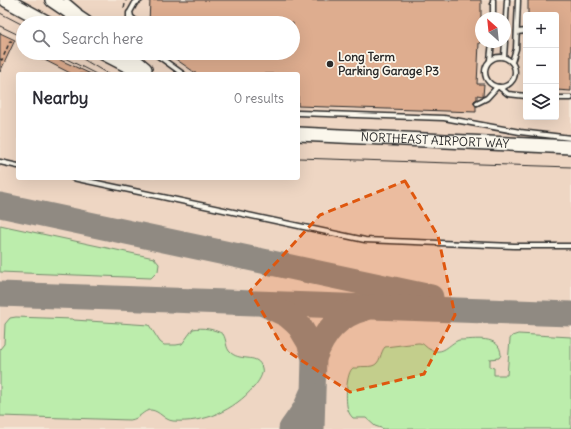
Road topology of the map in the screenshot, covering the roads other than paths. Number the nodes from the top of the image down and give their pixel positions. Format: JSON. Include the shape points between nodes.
{"nodes":[{"id":1,"x":7,"y":0,"type":"edge"},
{"id":2,"x":52,"y":0,"type":"edge"},
{"id":3,"x":66,"y":0,"type":"edge"},
{"id":4,"x":139,"y":0,"type":"edge"},
{"id":5,"x":493,"y":0,"type":"edge"},
{"id":6,"x":507,"y":0,"type":"edge"},
{"id":7,"x":518,"y":0,"type":"edge"},
{"id":8,"x":493,"y":12,"type":"edge"},
{"id":9,"x":506,"y":12,"type":"edge"},
{"id":10,"x":36,"y":16,"type":"edge"},
{"id":11,"x":76,"y":16,"type":"edge"},
{"id":12,"x":84,"y":16,"type":"edge"},
{"id":13,"x":129,"y":16,"type":"edge"},
{"id":14,"x":131,"y":16,"type":"edge"},
{"id":15,"x":523,"y":31,"type":"edge"},
{"id":16,"x":517,"y":32,"type":"junction"},
{"id":17,"x":491,"y":48,"type":"edge"},
{"id":18,"x":504,"y":48,"type":"edge"},
{"id":19,"x":504,"y":56,"type":"junction"},
{"id":20,"x":117,"y":60,"type":"edge"},
{"id":21,"x":134,"y":60,"type":"edge"},
{"id":22,"x":164,"y":60,"type":"edge"},
{"id":23,"x":490,"y":60,"type":"junction"},
{"id":24,"x":512,"y":62,"type":"junction"},
{"id":25,"x":140,"y":72,"type":"edge"},
{"id":26,"x":148,"y":72,"type":"edge"},
{"id":27,"x":180,"y":72,"type":"edge"},
{"id":28,"x":498,"y":87,"type":"junction"},
{"id":29,"x":523,"y":96,"type":"edge"},
{"id":30,"x":559,"y":98,"type":"edge"},
{"id":31,"x":571,"y":98,"type":"edge"},
{"id":32,"x":477,"y":103,"type":"dead end"},
{"id":33,"x":300,"y":113,"type":"edge"},
{"id":34,"x":300,"y":134,"type":"edge"},
{"id":35,"x":571,"y":138,"type":"edge"},
{"id":36,"x":571,"y":147,"type":"edge"},
{"id":37,"x":0,"y":162,"type":"edge"},
{"id":38,"x":16,"y":166,"type":"edge"},
{"id":39,"x":82,"y":180,"type":"edge"},
{"id":40,"x":571,"y":246,"type":"edge"}],
"edges":[{"from":1,"to":10,"type":"main road"},
{"from":2,"to":11,"type":"main road"},
{"from":3,"to":12,"type":"lane"},
{"from":4,"to":13,"type":"lane","via":[[131,6]]},
{"from":4,"to":14,"type":"lane","via":[[134,2]]},
{"from":5,"to":8,"type":"lane"},
{"from":6,"to":9,"type":"lane"},
{"from":7,"to":16,"type":"lane"},
{"from":15,"to":16,"type":"lane"},
{"from":16,"to":24,"type":"lane"},
{"from":17,"to":23,"type":"lane"},
{"from":18,"to":19,"type":"lane"},
{"from":19,"to":23,"type":"lane","via":[[496,56]]},
{"from":19,"to":24,"type":"lane"},
{"from":20,"to":25,"type":"main road"},
{"from":21,"to":26,"type":"main road"},
{"from":22,"to":27,"type":"lane"},
{"from":23,"to":28,"type":"lane","via":[[484,73],[488,82]]},
{"from":24,"to":28,"type":"lane","via":[[514,77],[508,84]]},
{"from":28,"to":29,"type":"lane","via":[[508,94]]},
{"from":28,"to":32,"type":"lane","via":[[487,98]]},
{"from":30,"to":31,"type":"lane"},
{"from":33,"to":35,"type":"lane","via":[[444,118],[520,132]]},
{"from":34,"to":36,"type":"main road","name":"NORTHEAST AIRPORT WAY"},
{"from":37,"to":38,"type":"lane"},
{"from":39,"to":40,"type":"lane","via":[[365,240],[530,247]]}]}
